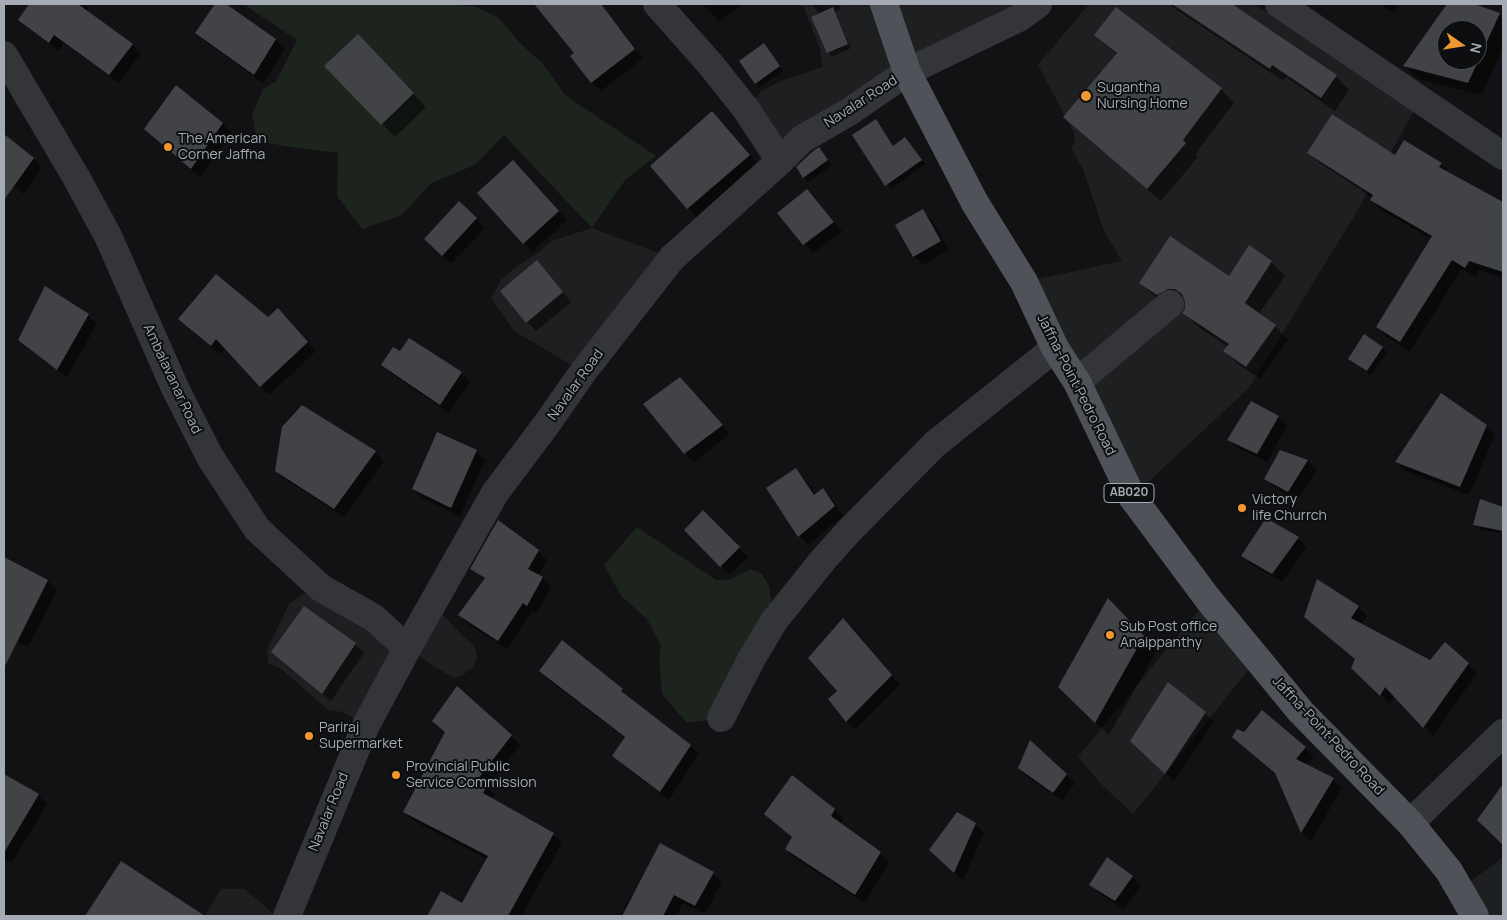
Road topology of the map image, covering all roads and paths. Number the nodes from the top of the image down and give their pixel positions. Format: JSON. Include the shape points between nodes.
{"nodes":[{"id":1,"x":657,"y":4,"type":"edge"},
{"id":2,"x":884,"y":4,"type":"edge"},
{"id":3,"x":1038,"y":4,"type":"edge"},
{"id":4,"x":1279,"y":4,"type":"edge"},
{"id":5,"x":4,"y":55,"type":"edge"},
{"id":6,"x":907,"y":72,"type":"junction"},
{"id":7,"x":1503,"y":156,"type":"edge"},
{"id":8,"x":780,"y":161,"type":"junction"},
{"id":9,"x":1170,"y":304,"type":"dead end"},
{"id":10,"x":1055,"y":348,"type":"junction"},
{"id":11,"x":1077,"y":382,"type":"junction"},
{"id":12,"x":408,"y":648,"type":"junction"},
{"id":13,"x":721,"y":718,"type":"dead end"},
{"id":14,"x":1503,"y":733,"type":"edge"},
{"id":15,"x":1410,"y":823,"type":"junction"},
{"id":16,"x":286,"y":916,"type":"edge"},
{"id":17,"x":1475,"y":916,"type":"edge"}],
"edges":[{"from":1,"to":8,"type":"street","via":[[746,109]]},
{"from":2,"to":6,"type":"main road","name":"Jaffna-Point Pedro Road","number":"AB020"},
{"from":3,"to":6,"type":"street","name":"Navalar Road","via":[[1020,18]]},
{"from":4,"to":7,"type":"street"},
{"from":5,"to":12,"type":"street","name":"Ambalavanar Road","via":[[108,236],[175,388],[210,457],[257,529],[321,588],[374,618]]},
{"from":6,"to":8,"type":"street","name":"Navalar Road","via":[[849,112],[802,139]]},
{"from":6,"to":10,"type":"main road","name":"Jaffna-Point Pedro Road","number":"AB020","via":[[975,203],[1024,282]]},
{"from":8,"to":12,"type":"street","name":"Navalar Road","via":[[672,258],[584,372],[495,493]]},
{"from":9,"to":11,"type":"street"},
{"from":10,"to":11,"type":"main road","name":"Jaffna-Point Pedro Road","number":"AB020"},
{"from":10,"to":13,"type":"street","via":[[935,444],[823,560],[774,621]]},
{"from":11,"to":15,"type":"main road","name":"Jaffna-Point Pedro Road","number":"AB020","via":[[1132,497],[1208,599],[1301,712]]},
{"from":12,"to":16,"type":"street","name":"Navalar Road","via":[[366,725]]},
{"from":14,"to":15,"type":"street"},
{"from":15,"to":17,"type":"main road","name":"Jaffna-Point Pedro Road","number":"AB020","via":[[1449,872]]}]}
